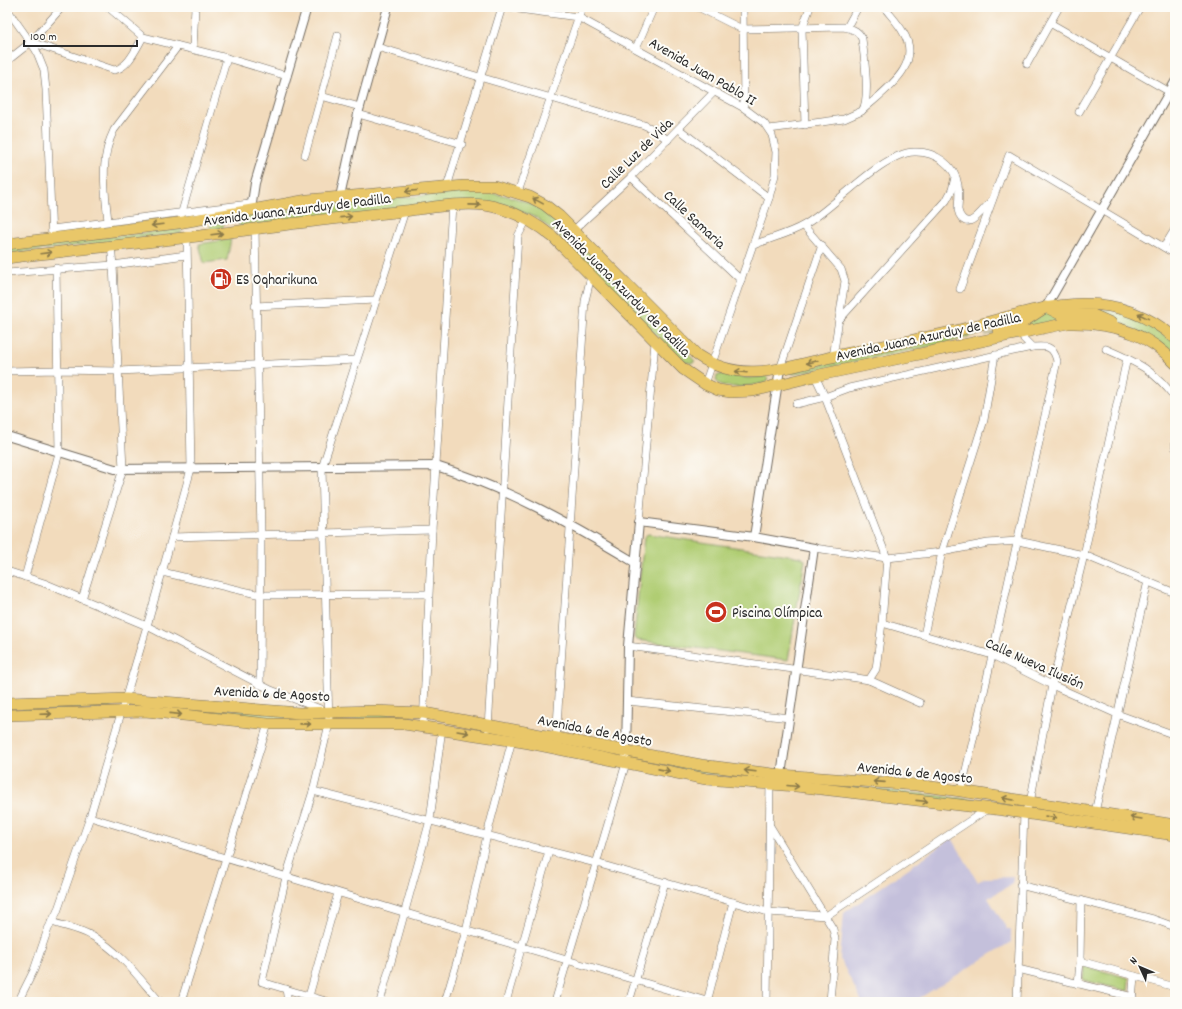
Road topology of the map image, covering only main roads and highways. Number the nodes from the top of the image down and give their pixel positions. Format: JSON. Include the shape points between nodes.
{"nodes":[{"id":1,"x":233,"y":213,"type":"junction"},
{"id":2,"x":199,"y":220,"type":"junction"},
{"id":3,"x":234,"y":232,"type":"junction"},
{"id":4,"x":201,"y":236,"type":"junction"},
{"id":5,"x":7,"y":244,"type":"edge"},
{"id":6,"x":7,"y":258,"type":"edge"},
{"id":7,"x":1046,"y":307,"type":"junction"},
{"id":8,"x":1120,"y":328,"type":"junction"},
{"id":9,"x":1175,"y":338,"type":"edge"},
{"id":10,"x":959,"y":346,"type":"junction"},
{"id":11,"x":1175,"y":363,"type":"edge"},
{"id":12,"x":10,"y":703,"type":"edge"},
{"id":13,"x":10,"y":715,"type":"edge"},
{"id":14,"x":488,"y":730,"type":"junction"},
{"id":15,"x":556,"y":743,"type":"junction"},
{"id":16,"x":774,"y":778,"type":"junction"},
{"id":17,"x":1175,"y":825,"type":"edge"},
{"id":18,"x":1175,"y":835,"type":"edge"}],
"edges":[{"from":1,"to":2,"type":"highway","name":"Avenida Juana Azurduy de Padilla"},
{"from":1,"to":3,"type":"highway"},
{"from":7,"to":1,"type":"highway","name":"Avenida Juana Azurduy de Padilla","one_way":true,"via":[[954,331],[780,369],[736,372],[710,364],[684,343],[574,230],[545,205],[518,192],[494,186],[447,187],[340,197]]},
{"from":2,"to":4,"type":"highway"},
{"from":2,"to":5,"type":"highway","name":"Avenida Juana Azurduy de Padilla","one_way":true,"via":[[52,234]]},
{"from":4,"to":3,"type":"highway","name":"Avenida Juana Azurduy de Padilla","one_way":true},
{"from":3,"to":10,"type":"highway","name":"Avenida Juana Azurduy de Padilla","one_way":true,"via":[[452,205],[493,207],[527,219],[553,237],[683,369],[704,384],[731,392],[753,391]]},
{"from":6,"to":4,"type":"highway","name":"Avenida Juana Azurduy de Padilla","one_way":true},
{"from":7,"to":8,"type":"highway","via":[[1060,314],[1099,316]]},
{"from":9,"to":7,"type":"highway","name":"Avenida Juana Azurduy de Padilla","one_way":true,"via":[[1148,319],[1118,307],[1085,303]]},
{"from":7,"to":10,"type":"highway","via":[[1023,322],[979,335]]},
{"from":8,"to":10,"type":"highway","name":"Avenida Juana Azurduy de Padilla","via":[[1083,323],[1054,325]]},
{"from":8,"to":11,"type":"highway","name":"Avenida Juana Azurduy de Padilla","via":[[1148,340]]},
{"from":12,"to":13,"type":"highway"},
{"from":12,"to":14,"type":"highway","name":"Avenida 6 de Agosto","via":[[126,699],[300,713],[424,713]]},
{"from":13,"to":14,"type":"highway","name":"Avenida 6 de Agosto","one_way":true,"via":[[145,711],[268,724],[404,724]]},
{"from":14,"to":15,"type":"highway","name":"Avenida 6 de Agosto"},
{"from":14,"to":15,"type":"highway","name":"Avenida 6 de Agosto","via":[[512,740]]},
{"from":16,"to":15,"type":"highway","name":"Avenida 6 de Agosto","one_way":true,"via":[[626,751]]},
{"from":15,"to":16,"type":"highway","name":"Avenida 6 de Agosto","one_way":true,"via":[[626,763],[706,779]]},
{"from":17,"to":16,"type":"highway","name":"Avenida 6 de Agosto","one_way":true,"via":[[916,785]]},
{"from":16,"to":18,"type":"highway","name":"Avenida 6 de Agosto","one_way":true}]}
